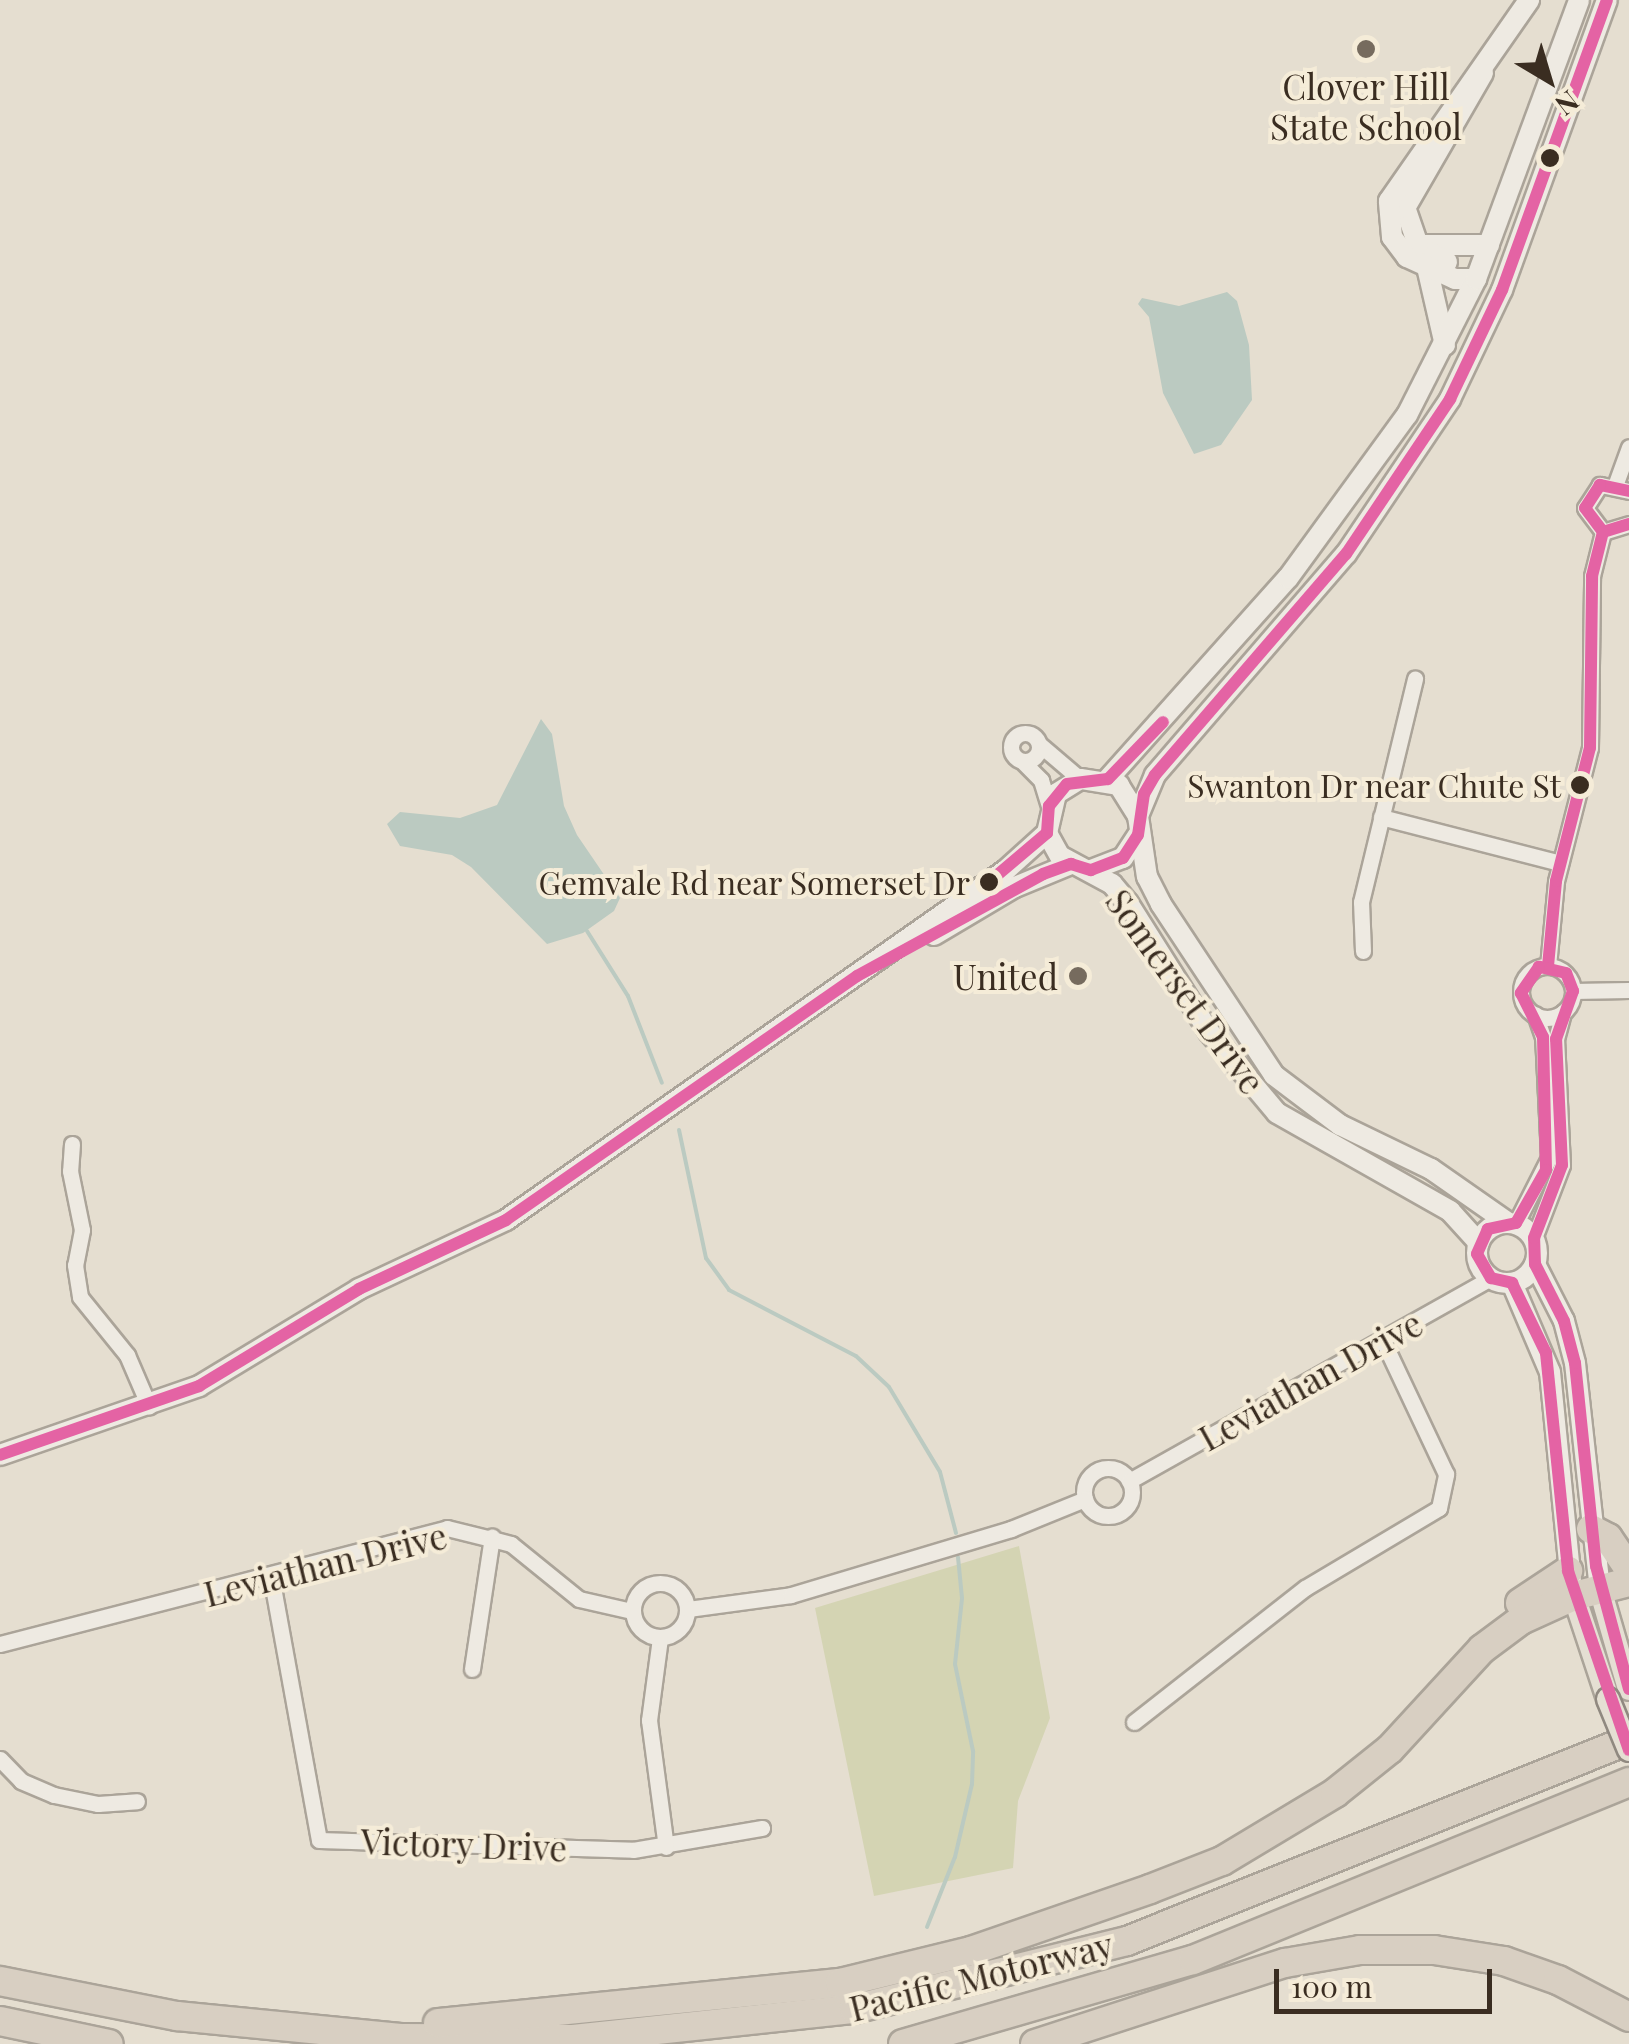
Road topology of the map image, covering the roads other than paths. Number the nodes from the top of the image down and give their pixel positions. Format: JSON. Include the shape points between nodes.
{"nodes":[{"id":1,"x":1529,"y":0,"type":"edge"},
{"id":2,"x":1578,"y":0,"type":"edge"},
{"id":3,"x":1607,"y":0,"type":"edge"},
{"id":4,"x":1484,"y":69,"type":"junction"},
{"id":5,"x":1418,"y":246,"type":"junction"},
{"id":6,"x":1489,"y":246,"type":"junction"},
{"id":7,"x":1427,"y":267,"type":"junction"},
{"id":8,"x":1476,"y":280,"type":"junction"},
{"id":9,"x":1502,"y":290,"type":"junction"},
{"id":10,"x":1445,"y":347,"type":"junction"},
{"id":11,"x":1629,"y":448,"type":"edge"},
{"id":12,"x":1623,"y":487,"type":"edge"},
{"id":13,"x":1629,"y":524,"type":"edge"},
{"id":14,"x":1603,"y":532,"type":"junction"},
{"id":15,"x":1415,"y":678,"type":"dead end"},
{"id":16,"x":1039,"y":744,"type":"junction"},
{"id":17,"x":1022,"y":760,"type":"junction"},
{"id":18,"x":1080,"y":778,"type":"junction"},
{"id":19,"x":1108,"y":779,"type":"junction"},
{"id":20,"x":1049,"y":806,"type":"junction"},
{"id":21,"x":1381,"y":817,"type":"junction"},
{"id":22,"x":1138,"y":826,"type":"junction"},
{"id":23,"x":1047,"y":833,"type":"junction"},
{"id":24,"x":1560,"y":863,"type":"junction"},
{"id":25,"x":1081,"y":867,"type":"junction"},
{"id":26,"x":1363,"y":952,"type":"dead end"},
{"id":27,"x":1548,"y":966,"type":"junction"},
{"id":28,"x":857,"y":976,"type":"junction"},
{"id":29,"x":1629,"y":990,"type":"edge"},
{"id":30,"x":1573,"y":991,"type":"junction"},
{"id":31,"x":1563,"y":1012,"type":"junction"},
{"id":32,"x":1535,"y":1014,"type":"junction"},
{"id":33,"x":72,"y":1144,"type":"dead end"},
{"id":34,"x":1511,"y":1223,"type":"junction"},
{"id":35,"x":1534,"y":1238,"type":"junction"},
{"id":36,"x":1478,"y":1243,"type":"junction"},
{"id":37,"x":1536,"y":1264,"type":"junction"},
{"id":38,"x":1501,"y":1281,"type":"junction"},
{"id":39,"x":1384,"y":1342,"type":"junction"},
{"id":40,"x":150,"y":1406,"type":"junction"},
{"id":41,"x":0,"y":1455,"type":"edge"},
{"id":42,"x":1128,"y":1481,"type":"junction"},
{"id":43,"x":1084,"y":1499,"type":"junction"},
{"id":44,"x":1591,"y":1529,"type":"junction"},
{"id":45,"x":492,"y":1536,"type":"junction"},
{"id":46,"x":1629,"y":1569,"type":"edge"},
{"id":47,"x":271,"y":1576,"type":"junction"},
{"id":48,"x":1629,"y":1582,"type":"edge"},
{"id":49,"x":1581,"y":1585,"type":"junction"},
{"id":50,"x":688,"y":1609,"type":"junction"},
{"id":51,"x":632,"y":1611,"type":"junction"},
{"id":52,"x":660,"y":1638,"type":"junction"},
{"id":53,"x":0,"y":1644,"type":"edge"},
{"id":54,"x":472,"y":1669,"type":"dead end"},
{"id":55,"x":1619,"y":1694,"type":"edge"},
{"id":56,"x":1134,"y":1722,"type":"dead end"},
{"id":57,"x":1629,"y":1740,"type":"edge"},
{"id":58,"x":1629,"y":1750,"type":"edge"},
{"id":59,"x":0,"y":1759,"type":"edge"},
{"id":60,"x":1629,"y":1782,"type":"edge"},
{"id":61,"x":137,"y":1802,"type":"dead end"},
{"id":62,"x":762,"y":1828,"type":"dead end"},
{"id":63,"x":666,"y":1847,"type":"junction"},
{"id":64,"x":0,"y":1981,"type":"edge"},
{"id":65,"x":1629,"y":2017,"type":"edge"},
{"id":66,"x":0,"y":2021,"type":"edge"},
{"id":67,"x":403,"y":2038,"type":"junction"},
{"id":68,"x":109,"y":2044,"type":"edge"},
{"id":69,"x":903,"y":2044,"type":"edge"},
{"id":70,"x":1035,"y":2044,"type":"edge"}],
"edges":[{"from":1,"to":4,"type":"main road"},
{"from":2,"to":6,"type":"main road"},
{"from":3,"to":9,"type":"main road","name":"Somerset Drive"},
{"from":4,"to":5,"type":"main road","via":[[1474,98],[1408,198],[1406,216]]},
{"from":4,"to":7,"type":"main road","via":[[1462,90],[1391,194],[1392,236],[1407,257]]},
{"from":5,"to":6,"type":"main road"},
{"from":5,"to":8,"type":"main road"},
{"from":6,"to":8,"type":"main road"},
{"from":7,"to":8,"type":"main road","via":[[1455,280]]},
{"from":7,"to":10,"type":"main road"},
{"from":8,"to":9,"type":"main road"},
{"from":8,"to":10,"type":"main road"},
{"from":9,"to":22,"type":"main road","name":"Somerset Drive","via":[[1469,366],[1396,486],[1155,775]]},
{"from":10,"to":19,"type":"main road","via":[[1383,454],[1318,541]]},
{"from":11,"to":12,"type":"street"},
{"from":12,"to":14,"type":"street","via":[[1600,485],[1586,500],[1586,516]]},
{"from":13,"to":14,"type":"street"},
{"from":14,"to":24,"type":"street","via":[[1592,576],[1590,748]]},
{"from":15,"to":21,"type":"street"},
{"from":16,"to":17,"type":"street","via":[[1035,757]]},
{"from":16,"to":17,"type":"street","via":[[1026,732],[1005,741]]},
{"from":16,"to":18,"type":"street"},
{"from":17,"to":20,"type":"street","via":[[1042,780]]},
{"from":18,"to":19,"type":"main road"},
{"from":18,"to":20,"type":"main road"},
{"from":19,"to":22,"type":"main road","name":"Somerset Drive","via":[[1128,794]]},
{"from":20,"to":23,"type":"main road"},
{"from":21,"to":24,"type":"street"},
{"from":21,"to":26,"type":"street","via":[[1361,902]]},
{"from":22,"to":25,"type":"main road","name":"Somerset Drive","via":[[1122,858]]},
{"from":22,"to":34,"type":"main road","name":"Somerset Drive","via":[[1161,904],[1274,1075],[1340,1125],[1432,1170]]},
{"from":23,"to":25,"type":"main road","name":"Somerset Drive"},
{"from":23,"to":28,"type":"main road"},
{"from":24,"to":27,"type":"street"},
{"from":25,"to":28,"type":"main road","via":[[1015,886]]},
{"from":25,"to":36,"type":"main road","name":"Somerset Drive","via":[[1128,903],[1220,1047],[1277,1112],[1450,1211]]},
{"from":27,"to":30,"type":"street","via":[[1566,974]]},
{"from":27,"to":32,"type":"street","via":[[1532,970],[1522,985],[1523,1002]]},
{"from":28,"to":40,"type":"main road","via":[[506,1220],[358,1290],[199,1386]]},
{"from":29,"to":30,"type":"street"},
{"from":30,"to":31,"type":"street"},
{"from":31,"to":32,"type":"street"},
{"from":31,"to":35,"type":"street","via":[[1556,1040],[1562,1165]]},
{"from":32,"to":34,"type":"street","via":[[1543,1037],[1549,1158]]},
{"from":33,"to":40,"type":"street","via":[[70,1171],[82,1230],[76,1284],[91,1318],[127,1356]]},
{"from":34,"to":35,"type":"main road","name":"Somerset Drive"},
{"from":34,"to":36,"type":"main road","via":[[1488,1229]]},
{"from":35,"to":37,"type":"main road"},
{"from":36,"to":38,"type":"main road","name":"Somerset Drive","via":[[1478,1261]]},
{"from":37,"to":38,"type":"main road"},
{"from":37,"to":44,"type":"main road","via":[[1564,1321],[1575,1363]]},
{"from":38,"to":39,"type":"street","name":"Leviathan Drive"},
{"from":38,"to":49,"type":"main road","name":"Somerset Drive","via":[[1550,1372]]},
{"from":39,"to":42,"type":"street","name":"Leviathan Drive"},
{"from":39,"to":56,"type":"street","via":[[1446,1474],[1438,1508],[1305,1588]]},
{"from":40,"to":41,"type":"main road"},
{"from":42,"to":43,"type":"street","via":[[1113,1468],[1097,1470],[1086,1481]]},
{"from":42,"to":43,"type":"street","name":"Leviathan Drive","via":[[1130,1503],[1117,1514],[1099,1514]]},
{"from":43,"to":50,"type":"street","via":[[1012,1529],[791,1595]]},
{"from":44,"to":46,"type":"highway","via":[[1608,1538]]},
{"from":44,"to":49,"type":"main road"},
{"from":45,"to":47,"type":"street","name":"Leviathan Drive","via":[[447,1528]]},
{"from":45,"to":51,"type":"street","name":"Leviathan Drive","via":[[578,1599]]},
{"from":45,"to":54,"type":"street"},
{"from":47,"to":53,"type":"street","name":"Leviathan Drive"},
{"from":47,"to":63,"type":"street","name":"Victory Drive","via":[[319,1840]]},
{"from":48,"to":49,"type":"highway"},
{"from":49,"to":55,"type":"main road"},
{"from":49,"to":67,"type":"highway","via":[[1484,1629],[1462,1650],[1450,1683],[1367,1768],[1256,1843],[1180,1878],[971,1952],[792,1991],[443,2020]]},
{"from":50,"to":51,"type":"street","via":[[676,1588],[655,1583],[638,1595]]},
{"from":50,"to":52,"type":"street","via":[[680,1630]]},
{"from":51,"to":52,"type":"street","via":[[639,1628]]},
{"from":52,"to":63,"type":"street","via":[[649,1720]]},
{"from":55,"to":58,"type":"main road","bridge":true},
{"from":57,"to":67,"type":"highway","name":"Pacific Motorway","via":[[1249,1898],[1011,1975],[854,2010],[730,2026],[572,2039]]},
{"from":59,"to":61,"type":"street","via":[[22,1782],[54,1795],[98,1804]]},
{"from":60,"to":69,"type":"highway","name":"Pacific Motorway","via":[[1194,1960]]},
{"from":62,"to":63,"type":"street"},
{"from":64,"to":67,"type":"highway","name":"Pacific Motorway","via":[[177,2016]]},
{"from":65,"to":70,"type":"highway","via":[[1558,1980],[1504,1962],[1434,1950],[1360,1950],[1285,1964]]},
{"from":66,"to":68,"type":"highway"}]}
